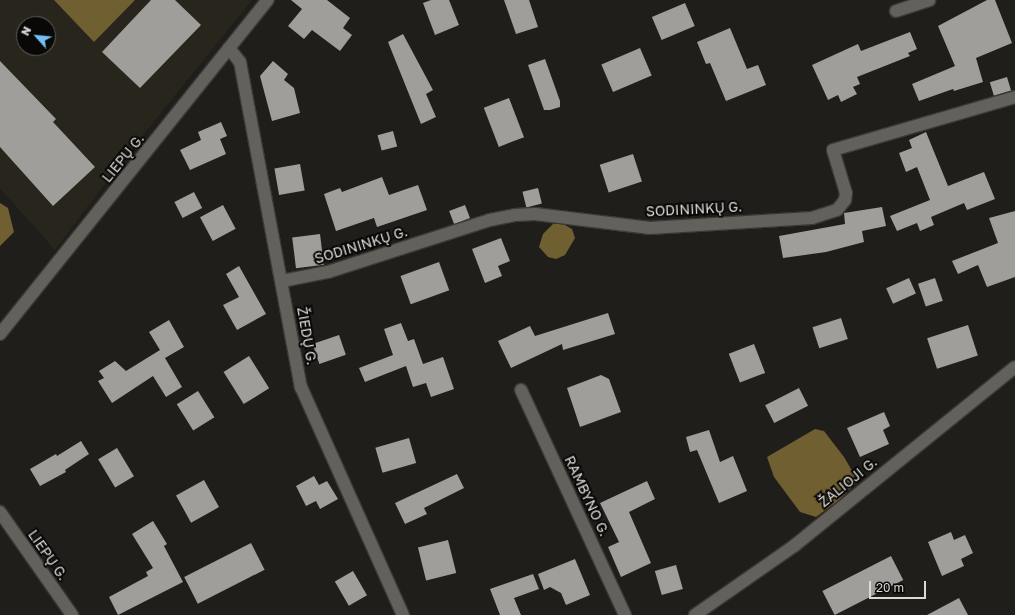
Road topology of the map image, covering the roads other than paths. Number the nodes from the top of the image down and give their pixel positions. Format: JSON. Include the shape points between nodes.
{"nodes":[{"id":1,"x":268,"y":0,"type":"edge"},
{"id":2,"x":929,"y":0,"type":"edge"},
{"id":3,"x":896,"y":11,"type":"dead end"},
{"id":4,"x":229,"y":48,"type":"junction"},
{"id":5,"x":1015,"y":97,"type":"edge"},
{"id":6,"x":282,"y":281,"type":"junction"},
{"id":7,"x":0,"y":334,"type":"edge"},
{"id":8,"x":1015,"y":367,"type":"edge"},
{"id":9,"x":521,"y":390,"type":"dead end"},
{"id":10,"x":0,"y":512,"type":"edge"},
{"id":11,"x":72,"y":615,"type":"edge"},
{"id":12,"x":403,"y":615,"type":"edge"},
{"id":13,"x":625,"y":615,"type":"edge"},
{"id":14,"x":695,"y":615,"type":"edge"}],
"edges":[{"from":1,"to":4,"type":"street","name":"LIEPŲ G."},
{"from":2,"to":3,"type":"street"},
{"from":4,"to":6,"type":"street","name":"ŽIEDŲ G.","via":[[240,62]]},
{"from":4,"to":7,"type":"street","name":"LIEPŲ G."},
{"from":5,"to":6,"type":"street","name":"SODININKŲ G.","via":[[833,150],[846,193],[845,200],[837,210],[812,218],[650,228],[535,214],[515,215],[490,220],[328,272]]},
{"from":6,"to":12,"type":"street","name":"ŽIEDŲ G.","via":[[301,387]]},
{"from":8,"to":14,"type":"street","name":"ŽALIOJI G.","via":[[794,546]]},
{"from":9,"to":13,"type":"street","name":"RAMBYNO G."},
{"from":10,"to":11,"type":"street","name":"LIEPŲ G."}]}
